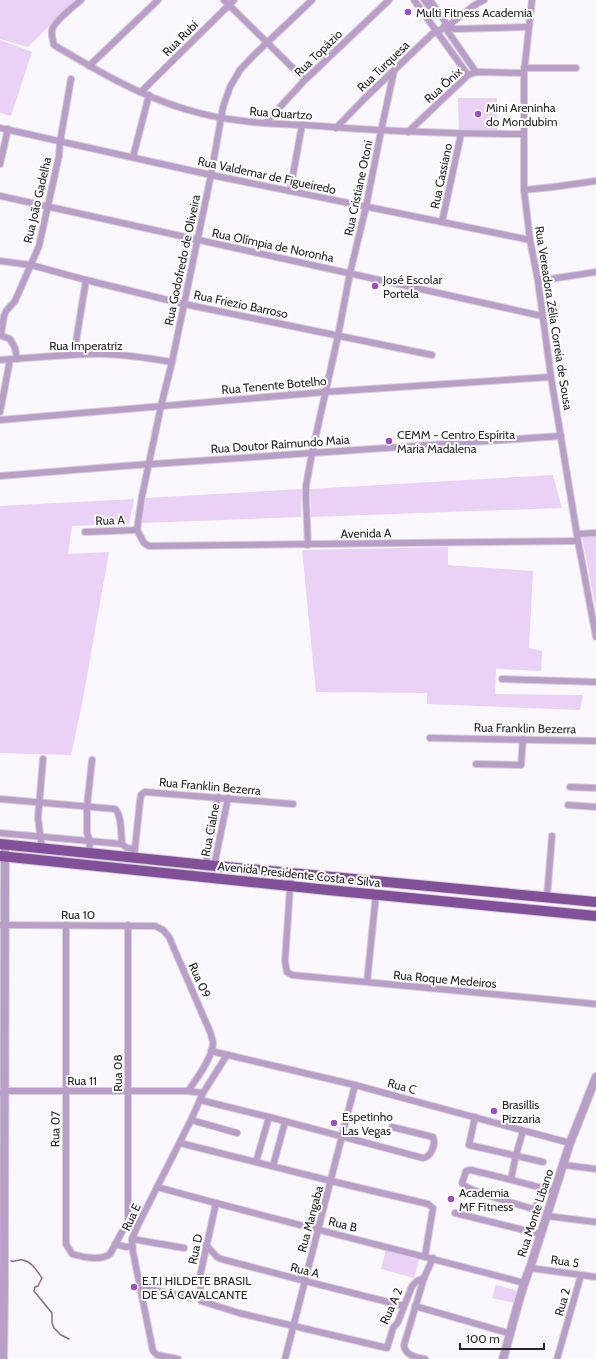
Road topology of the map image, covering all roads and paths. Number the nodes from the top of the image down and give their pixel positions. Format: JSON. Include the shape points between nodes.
{"nodes":[{"id":1,"x":80,"y":0,"type":"edge"},
{"id":2,"x":158,"y":0,"type":"edge"},
{"id":3,"x":224,"y":0,"type":"edge"},
{"id":4,"x":234,"y":0,"type":"edge"},
{"id":5,"x":312,"y":0,"type":"edge"},
{"id":6,"x":389,"y":0,"type":"edge"},
{"id":7,"x":414,"y":0,"type":"edge"},
{"id":8,"x":424,"y":0,"type":"edge"},
{"id":9,"x":430,"y":0,"type":"edge"},
{"id":10,"x":484,"y":0,"type":"edge"},
{"id":11,"x":532,"y":0,"type":"edge"},
{"id":12,"x":229,"y":5,"type":"junction"},
{"id":13,"x":447,"y":27,"type":"junction"},
{"id":14,"x":528,"y":27,"type":"junction"},
{"id":15,"x":437,"y":31,"type":"junction"},
{"id":16,"x":268,"y":42,"type":"junction"},
{"id":17,"x":89,"y":66,"type":"junction"},
{"id":18,"x":576,"y":68,"type":"dead end"},
{"id":19,"x":524,"y":70,"type":"junction"},
{"id":20,"x":394,"y":71,"type":"junction"},
{"id":21,"x":476,"y":72,"type":"junction"},
{"id":22,"x":468,"y":75,"type":"junction"},
{"id":23,"x":71,"y":80,"type":"dead end"},
{"id":24,"x":305,"y":80,"type":"junction"},
{"id":25,"x":141,"y":92,"type":"junction"},
{"id":26,"x":149,"y":95,"type":"junction"},
{"id":27,"x":221,"y":118,"type":"junction"},
{"id":28,"x":265,"y":123,"type":"junction"},
{"id":29,"x":302,"y":125,"type":"junction"},
{"id":30,"x":0,"y":128,"type":"edge"},
{"id":31,"x":336,"y":128,"type":"junction"},
{"id":32,"x":8,"y":129,"type":"junction"},
{"id":33,"x":381,"y":131,"type":"junction"},
{"id":34,"x":408,"y":132,"type":"junction"},
{"id":35,"x":461,"y":134,"type":"junction"},
{"id":36,"x":523,"y":134,"type":"junction"},
{"id":37,"x":60,"y":142,"type":"junction"},
{"id":38,"x":133,"y":157,"type":"junction"},
{"id":39,"x":0,"y":164,"type":"edge"},
{"id":40,"x":211,"y":175,"type":"junction"},
{"id":41,"x":596,"y":181,"type":"edge"},
{"id":42,"x":524,"y":190,"type":"junction"},
{"id":43,"x":290,"y":191,"type":"junction"},
{"id":44,"x":0,"y":196,"type":"edge"},
{"id":45,"x":48,"y":206,"type":"junction"},
{"id":46,"x":366,"y":207,"type":"junction"},
{"id":47,"x":442,"y":222,"type":"junction"},
{"id":48,"x":198,"y":240,"type":"junction"},
{"id":49,"x":530,"y":240,"type":"junction"},
{"id":50,"x":0,"y":261,"type":"edge"},
{"id":51,"x":31,"y":265,"type":"junction"},
{"id":52,"x":350,"y":272,"type":"junction"},
{"id":53,"x":596,"y":272,"type":"edge"},
{"id":54,"x":86,"y":280,"type":"junction"},
{"id":55,"x":538,"y":281,"type":"junction"},
{"id":56,"x":184,"y":304,"type":"junction"},
{"id":57,"x":542,"y":316,"type":"junction"},
{"id":58,"x":0,"y":334,"type":"edge"},
{"id":59,"x":338,"y":336,"type":"junction"},
{"id":60,"x":74,"y":354,"type":"junction"},
{"id":61,"x":432,"y":355,"type":"dead end"},
{"id":62,"x":14,"y":359,"type":"junction"},
{"id":63,"x":0,"y":360,"type":"edge"},
{"id":64,"x":172,"y":362,"type":"junction"},
{"id":65,"x":551,"y":377,"type":"junction"},
{"id":66,"x":325,"y":392,"type":"junction"},
{"id":67,"x":161,"y":406,"type":"junction"},
{"id":68,"x":0,"y":412,"type":"edge"},
{"id":69,"x":0,"y":420,"type":"edge"},
{"id":70,"x":561,"y":436,"type":"junction"},
{"id":71,"x":312,"y":453,"type":"junction"},
{"id":72,"x":149,"y":464,"type":"junction"},
{"id":73,"x":0,"y":476,"type":"edge"},
{"id":74,"x":137,"y":530,"type":"junction"},
{"id":75,"x":85,"y":532,"type":"dead end"},
{"id":76,"x":596,"y":533,"type":"edge"},
{"id":77,"x":577,"y":538,"type":"junction"},
{"id":78,"x":308,"y":545,"type":"junction"},
{"id":79,"x":596,"y":637,"type":"edge"},
{"id":80,"x":502,"y":679,"type":"dead end"},
{"id":81,"x":596,"y":682,"type":"edge"},
{"id":82,"x":430,"y":738,"type":"dead end"},
{"id":83,"x":523,"y":739,"type":"junction"},
{"id":84,"x":596,"y":741,"type":"edge"},
{"id":85,"x":43,"y":759,"type":"dead end"},
{"id":86,"x":92,"y":760,"type":"dead end"},
{"id":87,"x":476,"y":764,"type":"dead end"},
{"id":88,"x":570,"y":787,"type":"dead end"},
{"id":89,"x":596,"y":788,"type":"edge"},
{"id":90,"x":218,"y":797,"type":"junction"},
{"id":91,"x":228,"y":798,"type":"junction"},
{"id":92,"x":0,"y":799,"type":"edge"},
{"id":93,"x":39,"y":802,"type":"junction"},
{"id":94,"x":293,"y":804,"type":"dead end"},
{"id":95,"x":568,"y":805,"type":"dead end"},
{"id":96,"x":87,"y":806,"type":"junction"},
{"id":97,"x":596,"y":807,"type":"edge"},
{"id":98,"x":0,"y":833,"type":"edge"},
{"id":99,"x":552,"y":836,"type":"dead end"},
{"id":100,"x":41,"y":837,"type":"junction"},
{"id":101,"x":90,"y":841,"type":"junction"},
{"id":102,"x":2,"y":844,"type":"edge"},
{"id":103,"x":122,"y":844,"type":"junction"},
{"id":104,"x":42,"y":848,"type":"junction"},
{"id":105,"x":77,"y":852,"type":"junction"},
{"id":106,"x":92,"y":853,"type":"junction"},
{"id":107,"x":134,"y":853,"type":"junction"},
{"id":108,"x":2,"y":857,"type":"edge"},
{"id":109,"x":74,"y":864,"type":"junction"},
{"id":110,"x":210,"y":865,"type":"junction"},
{"id":111,"x":94,"y":866,"type":"junction"},
{"id":112,"x":291,"y":873,"type":"junction"},
{"id":113,"x":290,"y":886,"type":"junction"},
{"id":114,"x":444,"y":887,"type":"junction"},
{"id":115,"x":376,"y":894,"type":"junction"},
{"id":116,"x":547,"y":897,"type":"junction"},
{"id":117,"x":584,"y":900,"type":"junction"},
{"id":118,"x":443,"y":901,"type":"junction"},
{"id":119,"x":596,"y":902,"type":"edge"},
{"id":120,"x":573,"y":914,"type":"junction"},
{"id":121,"x":596,"y":916,"type":"edge"},
{"id":122,"x":3,"y":925,"type":"edge"},
{"id":123,"x":66,"y":925,"type":"junction"},
{"id":124,"x":128,"y":925,"type":"junction"},
{"id":125,"x":155,"y":926,"type":"joint"},
{"id":126,"x":3,"y":954,"type":"edge"},
{"id":127,"x":368,"y":982,"type":"junction"},
{"id":128,"x":2,"y":1001,"type":"edge"},
{"id":129,"x":596,"y":1004,"type":"edge"},
{"id":130,"x":2,"y":1048,"type":"edge"},
{"id":131,"x":212,"y":1051,"type":"junction"},
{"id":132,"x":227,"y":1055,"type":"junction"},
{"id":133,"x":596,"y":1077,"type":"edge"},
{"id":134,"x":355,"y":1085,"type":"junction"},
{"id":135,"x":66,"y":1091,"type":"junction"},
{"id":136,"x":128,"y":1091,"type":"junction"},
{"id":137,"x":188,"y":1091,"type":"junction"},
{"id":138,"x":2,"y":1092,"type":"edge"},
{"id":139,"x":203,"y":1093,"type":"junction"},
{"id":140,"x":200,"y":1100,"type":"junction"},
{"id":141,"x":269,"y":1117,"type":"junction"},
{"id":142,"x":475,"y":1117,"type":"junction"},
{"id":143,"x":191,"y":1120,"type":"junction"},
{"id":144,"x":285,"y":1122,"type":"junction"},
{"id":145,"x":392,"y":1127,"type":"dead end"},
{"id":146,"x":524,"y":1131,"type":"junction"},
{"id":147,"x":237,"y":1133,"type":"dead end"},
{"id":148,"x":342,"y":1137,"type":"junction"},
{"id":149,"x":180,"y":1142,"type":"junction"},
{"id":150,"x":570,"y":1143,"type":"junction"},
{"id":151,"x":516,"y":1155,"type":"junction"},
{"id":152,"x":256,"y":1162,"type":"junction"},
{"id":153,"x":543,"y":1162,"type":"dead end"},
{"id":154,"x":564,"y":1165,"type":"junction"},
{"id":155,"x":273,"y":1166,"type":"junction"},
{"id":156,"x":596,"y":1169,"type":"edge"},
{"id":157,"x":511,"y":1179,"type":"junction"},
{"id":158,"x":331,"y":1182,"type":"junction"},
{"id":159,"x":157,"y":1187,"type":"junction"},
{"id":160,"x":542,"y":1188,"type":"junction"},
{"id":161,"x":555,"y":1192,"type":"junction"},
{"id":162,"x":216,"y":1203,"type":"junction"},
{"id":163,"x":455,"y":1213,"type":"dead end"},
{"id":164,"x":547,"y":1216,"type":"junction"},
{"id":165,"x":128,"y":1221,"type":"junction"},
{"id":166,"x":596,"y":1222,"type":"edge"},
{"id":167,"x":138,"y":1225,"type":"junction"},
{"id":168,"x":318,"y":1229,"type":"junction"},
{"id":169,"x":540,"y":1234,"type":"junction"},
{"id":170,"x":132,"y":1239,"type":"junction"},
{"id":171,"x":115,"y":1244,"type":"junction"},
{"id":172,"x":206,"y":1245,"type":"junction"},
{"id":173,"x":132,"y":1246,"type":"junction"},
{"id":174,"x":184,"y":1248,"type":"dead end"},
{"id":175,"x":425,"y":1256,"type":"junction"},
{"id":176,"x":433,"y":1258,"type":"junction"},
{"id":177,"x":530,"y":1268,"type":"junction"},
{"id":178,"x":581,"y":1275,"type":"junction"},
{"id":179,"x":596,"y":1277,"type":"edge"},
{"id":180,"x":424,"y":1278,"type":"junction"},
{"id":181,"x":304,"y":1281,"type":"junction"},
{"id":182,"x":524,"y":1283,"type":"junction"},
{"id":183,"x":140,"y":1287,"type":"junction"},
{"id":184,"x":2,"y":1297,"type":"edge"},
{"id":185,"x":192,"y":1298,"type":"dead end"},
{"id":186,"x":404,"y":1306,"type":"junction"},
{"id":187,"x":415,"y":1306,"type":"junction"},
{"id":188,"x":2,"y":1311,"type":"edge"},
{"id":189,"x":292,"y":1326,"type":"junction"},
{"id":190,"x":511,"y":1334,"type":"junction"},
{"id":191,"x":156,"y":1355,"type":"edge"},
{"id":192,"x":3,"y":1359,"type":"edge"},
{"id":193,"x":178,"y":1359,"type":"edge"},
{"id":194,"x":285,"y":1359,"type":"edge"},
{"id":195,"x":425,"y":1359,"type":"edge"},
{"id":196,"x":503,"y":1359,"type":"edge"},
{"id":197,"x":557,"y":1359,"type":"edge"}],
"edges":[{"from":1,"to":17,"type":"street","name":"Rua Quartzo","via":[[52,28],[52,37],[54,45]]},
{"from":2,"to":17,"type":"street"},
{"from":3,"to":12,"type":"street"},
{"from":4,"to":12,"type":"street","name":"Rua Rubi"},
{"from":5,"to":16,"type":"street","name":"Rua Godofredo de Oliveira"},
{"from":6,"to":24,"type":"street","name":"Rua Topázio"},
{"from":7,"to":15,"type":"street"},
{"from":8,"to":13,"type":"street"},
{"from":9,"to":13,"type":"street"},
{"from":10,"to":13,"type":"street","name":"Rua Turquesa"},
{"from":11,"to":14,"type":"street","name":"Rua Vereadora Zélia Correia de Sousa"},
{"from":12,"to":16,"type":"street"},
{"from":12,"to":25,"type":"street","name":"Rua Rubi"},
{"from":13,"to":14,"type":"street","name":"Rua Turquesa"},
{"from":13,"to":15,"type":"street","name":"Rua Turquesa"},
{"from":13,"to":21,"type":"street"},
{"from":14,"to":19,"type":"street","name":"Rua Vereadora Zélia Correia de Sousa"},
{"from":15,"to":20,"type":"street","name":"Rua Turquesa"},
{"from":15,"to":22,"type":"street"},
{"from":16,"to":24,"type":"street"},
{"from":16,"to":27,"type":"street","name":"Rua Godofredo de Oliveira","via":[[240,70],[225,99]]},
{"from":17,"to":25,"type":"street","name":"Rua Quartzo"},
{"from":18,"to":19,"type":"street","name":"Rua Ônix"},
{"from":19,"to":21,"type":"street","name":"Rua Ônix"},
{"from":19,"to":36,"type":"street","name":"Rua Vereadora Zélia Correia de Sousa"},
{"from":20,"to":31,"type":"street","name":"Rua Turquesa"},
{"from":20,"to":33,"type":"street","name":"Rua Cristiane Otoni"},
{"from":21,"to":22,"type":"street","name":"Rua Ônix"},
{"from":22,"to":34,"type":"street","name":"Rua Ônix"},
{"from":23,"to":37,"type":"street","name":"Rua João Gadelha"},
{"from":24,"to":28,"type":"street","name":"Rua Topázio"},
{"from":25,"to":26,"type":"street","name":"Rua Quartzo"},
{"from":26,"to":27,"type":"street","name":"Rua Quartzo","via":[[183,108]]},
{"from":26,"to":38,"type":"street"},
{"from":27,"to":28,"type":"street","name":"Rua Quartzo"},
{"from":27,"to":40,"type":"street","name":"Rua Godofredo de Oliveira"},
{"from":28,"to":29,"type":"street","name":"Rua Quartzo"},
{"from":29,"to":31,"type":"street","name":"Rua Quartzo"},
{"from":29,"to":43,"type":"street"},
{"from":30,"to":32,"type":"street","name":"Rua Valdemar de Figueiredo"},
{"from":31,"to":33,"type":"street","name":"Rua Quartzo"},
{"from":32,"to":37,"type":"street","name":"Rua Valdemar de Figueiredo"},
{"from":32,"to":39,"type":"street"},
{"from":33,"to":34,"type":"street","name":"Rua Quartzo"},
{"from":33,"to":46,"type":"street","name":"Rua Cristiane Otoni"},
{"from":34,"to":35,"type":"street","name":"Rua Quartzo"},
{"from":35,"to":36,"type":"street","name":"Rua Quartzo"},
{"from":35,"to":47,"type":"street","name":"Rua Cassiano"},
{"from":36,"to":42,"type":"street","name":"Rua Vereadora Zélia Correia de Sousa"},
{"from":37,"to":38,"type":"street","name":"Rua Valdemar de Figueiredo"},
{"from":37,"to":45,"type":"street","name":"Rua João Gadelha"},
{"from":38,"to":40,"type":"street","name":"Rua Valdemar de Figueiredo"},
{"from":40,"to":43,"type":"street","name":"Rua Valdemar de Figueiredo"},
{"from":40,"to":48,"type":"street","name":"Rua Godofredo de Oliveira"},
{"from":41,"to":42,"type":"street"},
{"from":42,"to":49,"type":"street","name":"Rua Vereadora Zélia Correia de Sousa"},
{"from":43,"to":46,"type":"street","name":"Rua Valdemar de Figueiredo"},
{"from":44,"to":45,"type":"street","name":"Rua Olímpia de Noronha"},
{"from":45,"to":48,"type":"street","name":"Rua Olímpia de Noronha"},
{"from":45,"to":51,"type":"street","name":"Rua João Gadelha","via":[[40,246]]},
{"from":46,"to":47,"type":"street","name":"Rua Valdemar de Figueiredo"},
{"from":46,"to":52,"type":"street","name":"Rua Cristiane Otoni"},
{"from":47,"to":49,"type":"street","name":"Rua Valdemar de Figueiredo"},
{"from":48,"to":52,"type":"street","name":"Rua Olímpia de Noronha"},
{"from":48,"to":56,"type":"street","name":"Rua Godofredo de Oliveira"},
{"from":49,"to":55,"type":"street","name":"Rua Vereadora Zélia Correia de Sousa"},
{"from":50,"to":51,"type":"street","name":"Rua Friezio Barroso"},
{"from":51,"to":54,"type":"street","name":"Rua Friezio Barroso"},
{"from":51,"to":58,"type":"street","name":"Rua João Gadelha","via":[[15,301],[6,311]]},
{"from":52,"to":57,"type":"street","name":"Rua Olímpia de Noronha"},
{"from":52,"to":59,"type":"street","name":"Rua Cristiane Otoni"},
{"from":53,"to":55,"type":"street"},
{"from":54,"to":56,"type":"street","name":"Rua Friezio Barroso"},
{"from":54,"to":60,"type":"street"},
{"from":55,"to":57,"type":"street","name":"Rua Vereadora Zélia Correia de Sousa"},
{"from":56,"to":59,"type":"street","name":"Rua Friezio Barroso"},
{"from":56,"to":64,"type":"street","name":"Rua Godofredo de Oliveira"},
{"from":57,"to":65,"type":"street","name":"Rua Vereadora Zélia Correia de Sousa"},
{"from":58,"to":62,"type":"street","name":"Rua João Gadelha","via":[[10,339],[15,348]]},
{"from":59,"to":61,"type":"street","name":"Rua Friezio Barroso"},
{"from":59,"to":66,"type":"street","name":"Rua Cristiane Otoni"},
{"from":60,"to":62,"type":"street","name":"Rua Imperatriz"},
{"from":60,"to":64,"type":"street","name":"Rua Imperatriz","via":[[115,354]]},
{"from":62,"to":63,"type":"street","name":"Rua Imperatriz"},
{"from":62,"to":68,"type":"street","name":"Rua João Gadelha"},
{"from":64,"to":67,"type":"street","name":"Rua Godofredo de Oliveira"},
{"from":65,"to":66,"type":"street","name":"Rua Tenente Botelho"},
{"from":65,"to":70,"type":"street","name":"Rua Vereadora Zélia Correia de Sousa"},
{"from":66,"to":67,"type":"street","name":"Rua Tenente Botelho"},
{"from":66,"to":71,"type":"street","name":"Rua Cristiane Otoni"},
{"from":67,"to":69,"type":"street","name":"Rua Tenente Botelho"},
{"from":67,"to":72,"type":"street","name":"Rua Godofredo de Oliveira"},
{"from":70,"to":71,"type":"street","name":"Rua Doutor Raimundo Maia"},
{"from":70,"to":77,"type":"street","name":"Rua Vereadora Zélia Correia de Sousa"},
{"from":71,"to":72,"type":"street","name":"Rua Doutor Raimundo Maia"},
{"from":71,"to":78,"type":"street","name":"Rua Cristiane Otoni","via":[[306,493]]},
{"from":72,"to":73,"type":"street","name":"Rua Doutor Raimundo Maia"},
{"from":72,"to":74,"type":"street","name":"Rua Godofredo de Oliveira"},
{"from":74,"to":75,"type":"street","name":"Rua A"},
{"from":74,"to":78,"type":"street","name":"Avenida A","via":[[144,543],[149,546]]},
{"from":76,"to":77,"type":"street","name":"Avenida A"},
{"from":77,"to":78,"type":"street","name":"Avenida A"},
{"from":77,"to":79,"type":"street","name":"Rua Vereadora Zélia Correia de Sousa"},
{"from":80,"to":81,"type":"street"},
{"from":82,"to":83,"type":"street","name":"Rua Franklin Bezerra"},
{"from":83,"to":84,"type":"street","name":"Rua Franklin Bezerra"},
{"from":83,"to":87,"type":"street","via":[[521,765]]},
{"from":85,"to":93,"type":"street"},
{"from":86,"to":96,"type":"street"},
{"from":88,"to":89,"type":"street"},
{"from":90,"to":91,"type":"street","name":"Rua Franklin Bezerra"},
{"from":90,"to":107,"type":"street","name":"Rua Franklin Bezerra","via":[[145,792],[141,795]]},
{"from":90,"to":110,"type":"street","name":"Rua Cialne"},
{"from":91,"to":94,"type":"street","name":"Rua Franklin Bezerra"},
{"from":91,"to":110,"type":"street","name":"Rua Cialne"},
{"from":92,"to":93,"type":"street"},
{"from":93,"to":96,"type":"street"},
{"from":93,"to":100,"type":"street"},
{"from":95,"to":97,"type":"street"},
{"from":96,"to":101,"type":"street","via":[[87,833]]},
{"from":96,"to":103,"type":"street","via":[[117,810]]},
{"from":98,"to":100,"type":"street"},
{"from":99,"to":116,"type":"street"},
{"from":100,"to":101,"type":"street"},
{"from":100,"to":104,"type":"street"},
{"from":101,"to":103,"type":"street"},
{"from":101,"to":106,"type":"street"},
{"from":102,"to":104,"type":"main road","name":"Avenida Presidente Costa e Silva"},
{"from":102,"to":108,"type":"street"},
{"from":103,"to":107,"type":"street"},
{"from":104,"to":105,"type":"main road","name":"Avenida Presidente Costa e Silva"},
{"from":105,"to":106,"type":"main road","name":"Avenida Presidente Costa e Silva"},
{"from":105,"to":109,"type":"main road","via":[[79,858]]},
{"from":106,"to":107,"type":"main road","name":"Avenida Presidente Costa e Silva"},
{"from":106,"to":111,"type":"main road"},
{"from":107,"to":110,"type":"main road","name":"Avenida Presidente Costa e Silva"},
{"from":108,"to":109,"type":"main road","name":"Avenida Presidente Costa e Silva"},
{"from":108,"to":122,"type":"street"},
{"from":109,"to":111,"type":"main road","name":"Avenida Presidente Costa e Silva"},
{"from":110,"to":112,"type":"main road","name":"Avenida Presidente Costa e Silva"},
{"from":111,"to":113,"type":"main road","name":"Avenida Presidente Costa e Silva"},
{"from":112,"to":113,"type":"street"},
{"from":112,"to":114,"type":"main road","name":"Avenida Presidente Costa e Silva"},
{"from":113,"to":115,"type":"main road","name":"Avenida Presidente Costa e Silva"},
{"from":113,"to":127,"type":"street","name":"Rua Roque Medeiros","via":[[285,961],[287,972],[292,976]]},
{"from":114,"to":116,"type":"main road","name":"Avenida Presidente Costa e Silva"},
{"from":114,"to":118,"type":"main road"},
{"from":115,"to":118,"type":"main road","name":"Avenida Presidente Costa e Silva"},
{"from":115,"to":127,"type":"street"},
{"from":116,"to":117,"type":"main road","name":"Avenida Presidente Costa e Silva"},
{"from":117,"to":119,"type":"main road","name":"Avenida Presidente Costa e Silva"},
{"from":117,"to":120,"type":"main road","via":[[589,904],[589,909]]},
{"from":118,"to":120,"type":"main road","name":"Avenida Presidente Costa e Silva"},
{"from":120,"to":121,"type":"main road","name":"Avenida Presidente Costa e Silva"},
{"from":122,"to":123,"type":"street","name":"Rua 10"},
{"from":122,"to":126,"type":"street"},
{"from":123,"to":124,"type":"street","name":"Rua 10"},
{"from":123,"to":135,"type":"street","name":"Rua 07"},
{"from":124,"to":125,"type":"street","name":"Rua 10"},
{"from":124,"to":136,"type":"street","name":"Rua 08"},
{"from":125,"to":131,"type":"street","name":"Rua 09","via":[[164,930],[169,937],[211,1034]]},
{"from":126,"to":128,"type":"street"},
{"from":127,"to":129,"type":"street","name":"Rua Roque Medeiros"},
{"from":128,"to":130,"type":"street"},
{"from":130,"to":138,"type":"street"},
{"from":131,"to":132,"type":"street"},
{"from":131,"to":137,"type":"street"},
{"from":132,"to":134,"type":"street","name":"Rua C"},
{"from":132,"to":139,"type":"street"},
{"from":133,"to":150,"type":"street","name":"Rua Monte Líbano"},
{"from":134,"to":142,"type":"street","name":"Rua C"},
{"from":134,"to":148,"type":"street","name":"Rua Mangaba"},
{"from":135,"to":136,"type":"street","name":"Rua 11"},
{"from":135,"to":138,"type":"street","name":"Rua 11"},
{"from":135,"to":171,"type":"street","name":"Rua 07","via":[[66,1244],[72,1254],[101,1257],[108,1256]]},
{"from":136,"to":137,"type":"street","name":"Rua 11"},
{"from":136,"to":165,"type":"street","name":"Rua 08"},
{"from":137,"to":139,"type":"street"},
{"from":138,"to":184,"type":"street"},
{"from":139,"to":140,"type":"street"},
{"from":140,"to":141,"type":"street"},
{"from":140,"to":143,"type":"street","name":"Rua E"},
{"from":141,"to":144,"type":"street"},
{"from":141,"to":152,"type":"street"},
{"from":142,"to":146,"type":"street","name":"Rua C"},
{"from":142,"to":151,"type":"street","via":[[470,1145]]},
{"from":143,"to":147,"type":"street"},
{"from":143,"to":149,"type":"street","name":"Rua E"},
{"from":144,"to":148,"type":"street"},
{"from":144,"to":155,"type":"street"},
{"from":145,"to":148,"type":"street","via":[[433,1137],[431,1153],[423,1158]]},
{"from":146,"to":150,"type":"street","name":"Rua C"},
{"from":146,"to":151,"type":"street"},
{"from":148,"to":158,"type":"street","name":"Rua Mangaba"},
{"from":149,"to":152,"type":"street"},
{"from":149,"to":159,"type":"street","name":"Rua E"},
{"from":150,"to":154,"type":"street","name":"Rua Monte Líbano"},
{"from":151,"to":153,"type":"street"},
{"from":151,"to":157,"type":"street"},
{"from":152,"to":155,"type":"street"},
{"from":154,"to":156,"type":"street"},
{"from":154,"to":161,"type":"street","name":"Rua Monte Líbano"},
{"from":155,"to":158,"type":"street"},
{"from":157,"to":160,"type":"street"},
{"from":157,"to":160,"type":"street","via":[[471,1170],[465,1172],[462,1183],[486,1196],[533,1209]]},
{"from":158,"to":168,"type":"street","name":"Rua Mangaba"},
{"from":158,"to":175,"type":"street","via":[[428,1204],[433,1211]]},
{"from":159,"to":162,"type":"street","name":"Rua B"},
{"from":159,"to":167,"type":"street","name":"Rua E"},
{"from":160,"to":161,"type":"street"},
{"from":161,"to":164,"type":"street","name":"Rua Monte Líbano"},
{"from":162,"to":168,"type":"street","name":"Rua B"},
{"from":162,"to":172,"type":"street","name":"Rua D"},
{"from":163,"to":169,"type":"street"},
{"from":164,"to":166,"type":"street"},
{"from":164,"to":169,"type":"street","name":"Rua Monte Líbano"},
{"from":165,"to":167,"type":"street"},
{"from":165,"to":171,"type":"street","name":"Rua 07"},
{"from":167,"to":170,"type":"street","name":"Rua E"},
{"from":168,"to":175,"type":"street","name":"Rua B"},
{"from":168,"to":181,"type":"street","name":"Rua Mangaba"},
{"from":169,"to":177,"type":"street","name":"Rua Monte Líbano"},
{"from":170,"to":173,"type":"street","name":"Rua E"},
{"from":170,"to":174,"type":"street"},
{"from":171,"to":173,"type":"street"},
{"from":172,"to":181,"type":"street","name":"Rua A","via":[[221,1259]]},
{"from":172,"to":189,"type":"street","name":"Rua D","via":[[200,1281],[201,1301]]},
{"from":173,"to":183,"type":"street","name":"Rua E"},
{"from":175,"to":176,"type":"street","name":"Rua B"},
{"from":176,"to":180,"type":"street"},
{"from":176,"to":182,"type":"street","name":"Rua B"},
{"from":177,"to":178,"type":"street","name":"Rua 5"},
{"from":177,"to":182,"type":"street","name":"Rua Monte Líbano"},
{"from":178,"to":179,"type":"street","name":"Rua 5"},
{"from":178,"to":197,"type":"street","name":"Rua 2"},
{"from":180,"to":186,"type":"street","name":"Rua A 2","via":[[412,1286]]},
{"from":180,"to":187,"type":"street"},
{"from":181,"to":186,"type":"street","name":"Rua A"},
{"from":181,"to":189,"type":"street","name":"Rua Mangaba"},
{"from":182,"to":190,"type":"street","name":"Rua Monte Líbano"},
{"from":183,"to":185,"type":"street"},
{"from":183,"to":191,"type":"street","name":"Rua E"},
{"from":184,"to":188,"type":"street"},
{"from":186,"to":189,"type":"street","name":"Rua A 2","via":[[387,1348]]},
{"from":187,"to":190,"type":"street"},
{"from":187,"to":195,"type":"street","via":[[407,1331],[405,1351]]},
{"from":188,"to":192,"type":"street"},
{"from":189,"to":194,"type":"street","name":"Rua Mangaba"},
{"from":190,"to":196,"type":"street","name":"Rua Monte Líbano"},
{"from":191,"to":193,"type":"street"}]}
